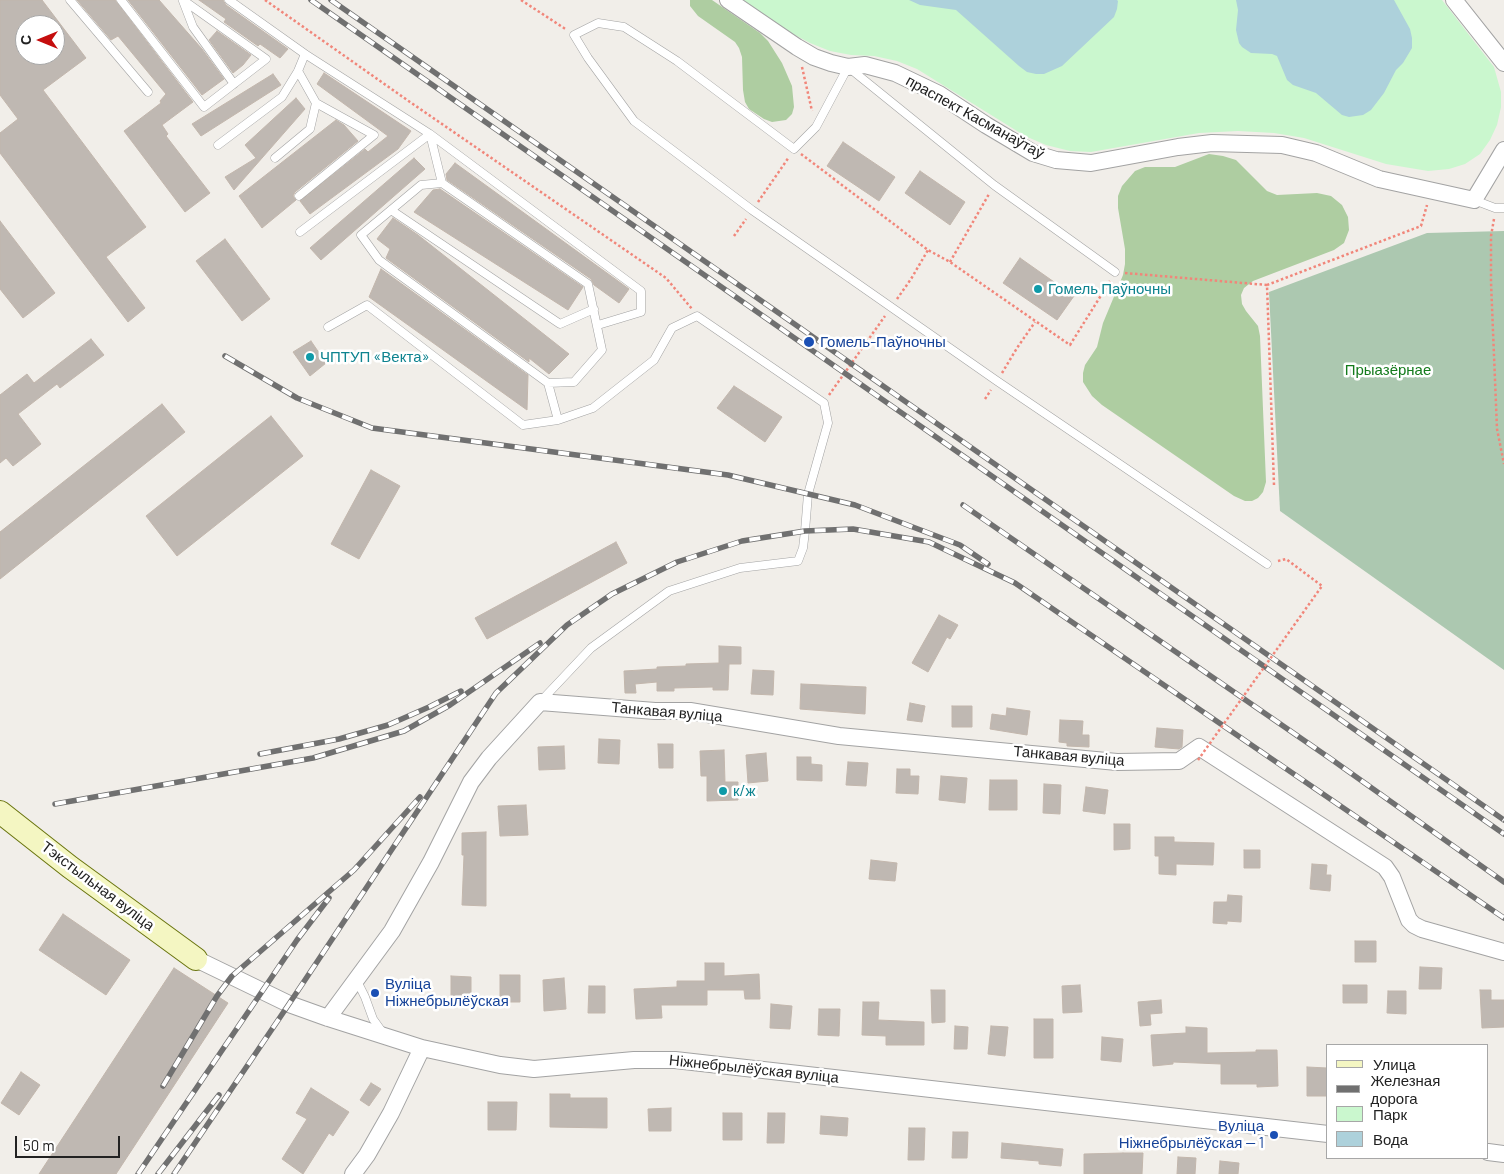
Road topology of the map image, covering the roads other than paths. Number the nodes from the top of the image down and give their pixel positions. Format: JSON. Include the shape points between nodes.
{"nodes":[{"id":1,"x":70,"y":0,"type":"edge"},
{"id":2,"x":121,"y":0,"type":"edge"},
{"id":3,"x":183,"y":0,"type":"edge"},
{"id":4,"x":230,"y":0,"type":"edge"},
{"id":5,"x":728,"y":0,"type":"edge"},
{"id":6,"x":1454,"y":0,"type":"edge"},
{"id":7,"x":305,"y":54,"type":"junction"},
{"id":8,"x":1504,"y":63,"type":"edge"},
{"id":9,"x":848,"y":66,"type":"junction"},
{"id":10,"x":298,"y":71,"type":"junction"},
{"id":11,"x":234,"y":84,"type":"junction"},
{"id":12,"x":148,"y":92,"type":"dead end"},
{"id":13,"x":316,"y":103,"type":"junction"},
{"id":14,"x":430,"y":134,"type":"junction"},
{"id":15,"x":218,"y":145,"type":"dead end"},
{"id":16,"x":1504,"y":150,"type":"edge"},
{"id":17,"x":275,"y":158,"type":"dead end"},
{"id":18,"x":442,"y":183,"type":"junction"},
{"id":19,"x":299,"y":196,"type":"dead end"},
{"id":20,"x":1474,"y":200,"type":"junction"},
{"id":21,"x":1504,"y":208,"type":"edge"},
{"id":22,"x":391,"y":210,"type":"junction"},
{"id":23,"x":300,"y":232,"type":"dead end"},
{"id":24,"x":1116,"y":272,"type":"road end"},
{"id":25,"x":594,"y":308,"type":"junction"},
{"id":26,"x":598,"y":325,"type":"junction"},
{"id":27,"x":328,"y":327,"type":"dead end"},
{"id":28,"x":548,"y":383,"type":"junction"},
{"id":29,"x":558,"y":420,"type":"junction"},
{"id":30,"x":1268,"y":564,"type":"dead end"},
{"id":31,"x":540,"y":702,"type":"junction"},
{"id":32,"x":0,"y":812,"type":"edge"},
{"id":33,"x":1504,"y":952,"type":"edge"},
{"id":34,"x":196,"y":958,"type":"joint"},
{"id":35,"x":356,"y":979,"type":"junction"},
{"id":36,"x":328,"y":1018,"type":"junction"},
{"id":37,"x":387,"y":1037,"type":"junction"},
{"id":38,"x":422,"y":1048,"type":"junction"},
{"id":39,"x":1326,"y":1134,"type":"edge"},
{"id":40,"x":1489,"y":1152,"type":"edge"},
{"id":41,"x":1504,"y":1154,"type":"edge"},
{"id":42,"x":353,"y":1174,"type":"edge"}],
"edges":[{"from":1,"to":12,"type":"lane"},
{"from":2,"to":11,"type":"lane","via":[[204,107]]},
{"from":3,"to":11,"type":"lane","via":[[193,27]]},
{"from":3,"to":11,"type":"lane","via":[[266,59]]},
{"from":4,"to":7,"type":"lane"},
{"from":5,"to":9,"type":"street","name":"праспект Касманаўтаў","via":[[814,57]]},
{"from":6,"to":8,"type":"street"},
{"from":7,"to":10,"type":"lane"},
{"from":7,"to":14,"type":"lane"},
{"from":9,"to":20,"type":"street","name":"праспект Касманаўтаў","via":[[864,65],[895,73],[939,94],[1033,152],[1056,160],[1092,163],[1212,143],[1282,145],[1316,153],[1379,179]]},
{"from":9,"to":24,"type":"lane","via":[[994,185]]},
{"from":9,"to":30,"type":"lane","via":[[816,127],[794,149],[677,61],[624,27],[598,23],[574,35],[634,120],[752,210]]},
{"from":10,"to":13,"type":"lane"},
{"from":10,"to":15,"type":"lane","via":[[282,97]]},
{"from":13,"to":17,"type":"lane","via":[[310,128]]},
{"from":13,"to":19,"type":"lane","via":[[374,135]]},
{"from":14,"to":18,"type":"lane"},
{"from":14,"to":23,"type":"lane"},
{"from":14,"to":26,"type":"lane","via":[[641,292],[641,312]]},
{"from":16,"to":20,"type":"street"},
{"from":18,"to":22,"type":"lane","via":[[421,185]]},
{"from":18,"to":25,"type":"lane","via":[[588,284]]},
{"from":20,"to":21,"type":"lane"},
{"from":22,"to":25,"type":"lane","via":[[560,324]]},
{"from":22,"to":28,"type":"lane","via":[[361,235],[379,260]]},
{"from":25,"to":26,"type":"lane"},
{"from":26,"to":28,"type":"lane","via":[[602,350],[574,382]]},
{"from":27,"to":29,"type":"lane","via":[[367,305],[524,425]]},
{"from":28,"to":29,"type":"lane"},
{"from":29,"to":31,"type":"lane","via":[[593,408],[654,360],[672,328],[697,316],[824,403],[828,423],[808,494],[803,548],[798,561],[740,568],[669,591],[591,648]]},
{"from":31,"to":33,"type":"street","name":"Танкавая вуліца","via":[[690,711],[839,736],[1117,762],[1179,761],[1198,753],[1385,867],[1414,925]]},
{"from":31,"to":35,"type":"street","via":[[471,782],[402,914]]},
{"from":32,"to":34,"type":"street","name":"Тэкстыльная вуліца"},
{"from":34,"to":36,"type":"street","name":"Ніжнебрылёўская вуліца","via":[[289,1004]]},
{"from":35,"to":36,"type":"street"},
{"from":35,"to":37,"type":"lane","via":[[373,1019]]},
{"from":36,"to":37,"type":"street","name":"Ніжнебрылёўская вуліца"},
{"from":37,"to":38,"type":"street","name":"Ніжнебрылёўская вуліца"},
{"from":38,"to":39,"type":"street","name":"Ніжнебрылёўская вуліца","via":[[534,1069],[634,1060],[676,1060]]},
{"from":38,"to":42,"type":"street","via":[[391,1113]]},
{"from":40,"to":41,"type":"street"}]}
